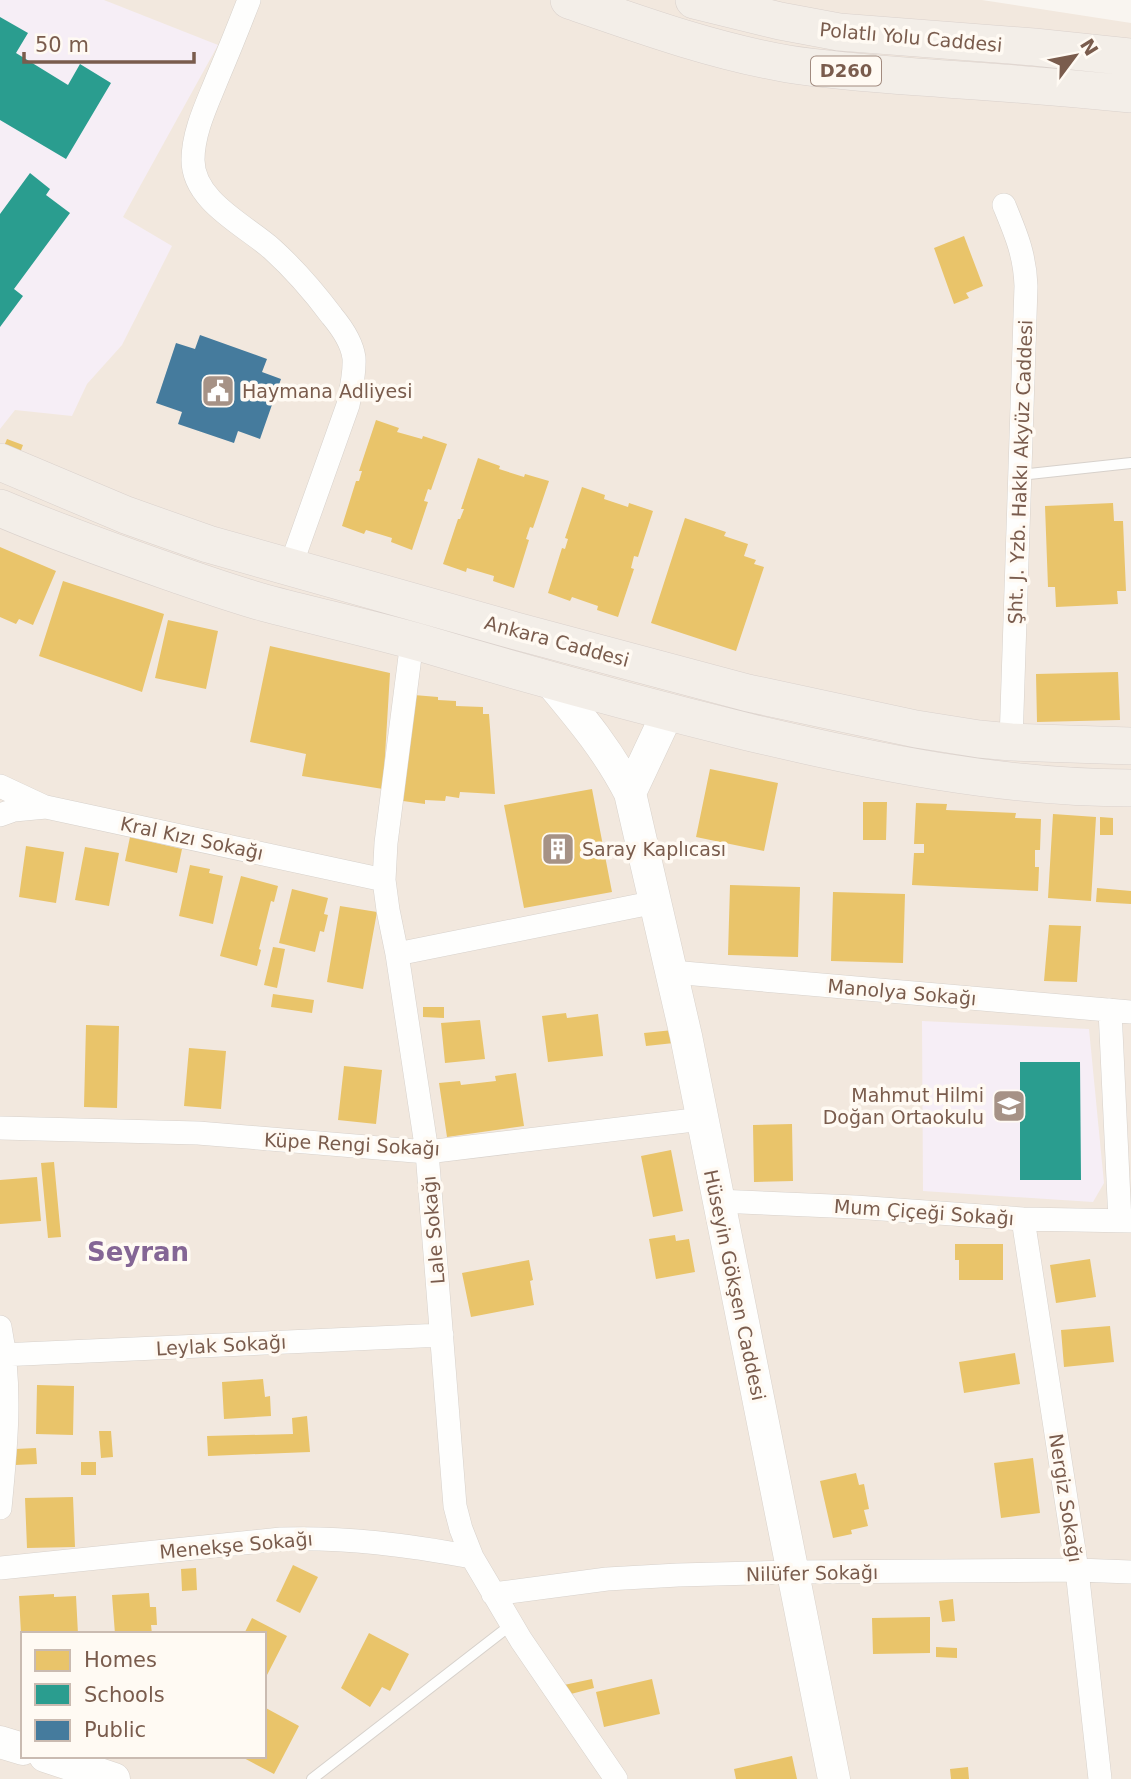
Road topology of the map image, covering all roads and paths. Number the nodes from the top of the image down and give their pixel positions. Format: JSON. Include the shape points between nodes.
{"nodes":[{"id":1,"x":249,"y":0,"type":"edge"},
{"id":2,"x":569,"y":0,"type":"edge"},
{"id":3,"x":694,"y":0,"type":"edge"},
{"id":4,"x":1131,"y":57,"type":"edge"},
{"id":5,"x":1131,"y":94,"type":"edge"},
{"id":6,"x":1004,"y":205,"type":"dead end"},
{"id":7,"x":0,"y":462,"type":"edge"},
{"id":8,"x":1131,"y":463,"type":"edge"},
{"id":9,"x":1020,"y":475,"type":"junction"},
{"id":10,"x":0,"y":508,"type":"edge"},
{"id":11,"x":290,"y":568,"type":"junction"},
{"id":12,"x":412,"y":641,"type":"junction"},
{"id":13,"x":550,"y":681,"type":"junction"},
{"id":14,"x":668,"y":712,"type":"junction"},
{"id":15,"x":1011,"y":743,"type":"junction"},
{"id":16,"x":1131,"y":746,"type":"edge"},
{"id":17,"x":0,"y":786,"type":"edge"},
{"id":18,"x":1131,"y":788,"type":"edge"},
{"id":19,"x":630,"y":793,"type":"junction"},
{"id":20,"x":46,"y":807,"type":"junction"},
{"id":21,"x":0,"y":815,"type":"edge"},
{"id":22,"x":384,"y":880,"type":"junction"},
{"id":23,"x":656,"y":902,"type":"junction"},
{"id":24,"x":397,"y":954,"type":"junction"},
{"id":25,"x":672,"y":972,"type":"junction"},
{"id":26,"x":1121,"y":1011,"type":"edge"},
{"id":27,"x":702,"y":1119,"type":"junction"},
{"id":28,"x":0,"y":1128,"type":"edge"},
{"id":29,"x":427,"y":1152,"type":"junction"},
{"id":30,"x":718,"y":1201,"type":"junction"},
{"id":31,"x":1023,"y":1219,"type":"junction"},
{"id":32,"x":1126,"y":1221,"type":"edge"},
{"id":33,"x":0,"y":1327,"type":"edge"},
{"id":34,"x":442,"y":1335,"type":"junction"},
{"id":35,"x":3,"y":1355,"type":"edge"},
{"id":36,"x":0,"y":1508,"type":"edge"},
{"id":37,"x":472,"y":1557,"type":"junction"},
{"id":38,"x":0,"y":1567,"type":"edge"},
{"id":39,"x":1077,"y":1570,"type":"junction"},
{"id":40,"x":794,"y":1572,"type":"junction"},
{"id":41,"x":1131,"y":1572,"type":"edge"},
{"id":42,"x":494,"y":1594,"type":"junction"},
{"id":43,"x":512,"y":1625,"type":"junction"},
{"id":44,"x":0,"y":1742,"type":"edge"},
{"id":45,"x":21,"y":1748,"type":"edge"},
{"id":46,"x":52,"y":1758,"type":"edge"},
{"id":47,"x":114,"y":1779,"type":"edge"},
{"id":48,"x":312,"y":1779,"type":"edge"},
{"id":49,"x":616,"y":1779,"type":"edge"},
{"id":50,"x":834,"y":1779,"type":"edge"},
{"id":51,"x":1100,"y":1779,"type":"edge"}],
"edges":[{"from":1,"to":11,"type":"street","via":[[199,125],[195,176],[219,208],[270,247],[315,293],[344,332],[354,358],[348,405]]},
{"from":2,"to":5,"type":"main road","name":"Polatlı Yolu Caddesi","number":"D260","via":[[665,33],[787,64]]},
{"from":3,"to":4,"type":"main road","name":"Polatlı Yolu Caddesi","number":"D260","via":[[839,32]]},
{"from":6,"to":9,"type":"street","name":"Şht. J. Yzb. Hakkı Akyüz Caddesi","via":[[1025,265]]},
{"from":7,"to":11,"type":"main road","name":"Ankara Caddesi","via":[[126,515]]},
{"from":8,"to":9,"type":"lane"},
{"from":9,"to":15,"type":"street","name":"Şht. J. Yzb. Hakkı Akyüz Caddesi"},
{"from":10,"to":12,"type":"main road","name":"Ankara Caddesi","via":[[188,578]]},
{"from":11,"to":15,"type":"main road","name":"Ankara Caddesi","via":[[748,693],[916,729]]},
{"from":12,"to":13,"type":"main road","name":"Ankara Caddesi"},
{"from":12,"to":22,"type":"street","name":"Lale Sokağı"},
{"from":13,"to":14,"type":"main road","name":"Ankara Caddesi"},
{"from":13,"to":19,"type":"street","name":"Hüseyin Gökşen Caddesi","via":[[602,745]]},
{"from":14,"to":18,"type":"main road","name":"Ankara Caddesi","via":[[900,765],[1008,781]]},
{"from":14,"to":19,"type":"street"},
{"from":15,"to":16,"type":"main road","name":"Ankara Caddesi"},
{"from":17,"to":20,"type":"street"},
{"from":19,"to":23,"type":"street","name":"Hüseyin Gökşen Caddesi"},
{"from":20,"to":21,"type":"street","name":"Kral Kızı Sokağı"},
{"from":20,"to":22,"type":"street","name":"Kral Kızı Sokağı"},
{"from":22,"to":24,"type":"street","name":"Lale Sokağı"},
{"from":23,"to":24,"type":"street"},
{"from":23,"to":25,"type":"street","name":"Hüseyin Gökşen Caddesi"},
{"from":24,"to":29,"type":"street","name":"Lale Sokağı"},
{"from":25,"to":26,"type":"street","name":"Manolya Sokağı"},
{"from":25,"to":27,"type":"street","name":"Hüseyin Gökşen Caddesi"},
{"from":26,"to":32,"type":"street"},
{"from":27,"to":29,"type":"street","name":"Küpe Rengi Sokağı"},
{"from":27,"to":30,"type":"street","name":"Hüseyin Gökşen Caddesi"},
{"from":28,"to":29,"type":"street","name":"Küpe Rengi Sokağı","via":[[198,1133]]},
{"from":29,"to":34,"type":"street","name":"Lale Sokağı"},
{"from":30,"to":31,"type":"street","name":"Mum Çiçeği Sokağı"},
{"from":30,"to":40,"type":"street","name":"Hüseyin Gökşen Caddesi"},
{"from":31,"to":32,"type":"street","name":"Mum Çiçeği Sokağı"},
{"from":31,"to":39,"type":"street","name":"Nergiz Sokağı"},
{"from":33,"to":35,"type":"street"},
{"from":34,"to":35,"type":"street","name":"Leylak Sokağı"},
{"from":34,"to":37,"type":"street","name":"Lale Sokağı","via":[[455,1506]]},
{"from":35,"to":36,"type":"street","via":[[7,1427]]},
{"from":37,"to":38,"type":"street","name":"Menekşe Sokağı","via":[[324,1538]]},
{"from":37,"to":42,"type":"street","name":"Lale Sokağı"},
{"from":39,"to":40,"type":"street","name":"Nilüfer Sokağı"},
{"from":39,"to":41,"type":"street","name":"Nilüfer Sokağı"},
{"from":39,"to":51,"type":"street","name":"Nergiz Sokağı"},
{"from":40,"to":42,"type":"street","name":"Nilüfer Sokağı","via":[[607,1579]]},
{"from":40,"to":50,"type":"street","name":"Hüseyin Gökşen Caddesi"},
{"from":42,"to":43,"type":"street","name":"Lale Sokağı"},
{"from":43,"to":48,"type":"lane"},
{"from":43,"to":49,"type":"street","name":"Lale Sokağı"},
{"from":44,"to":45,"type":"street"},
{"from":46,"to":47,"type":"street"}]}
